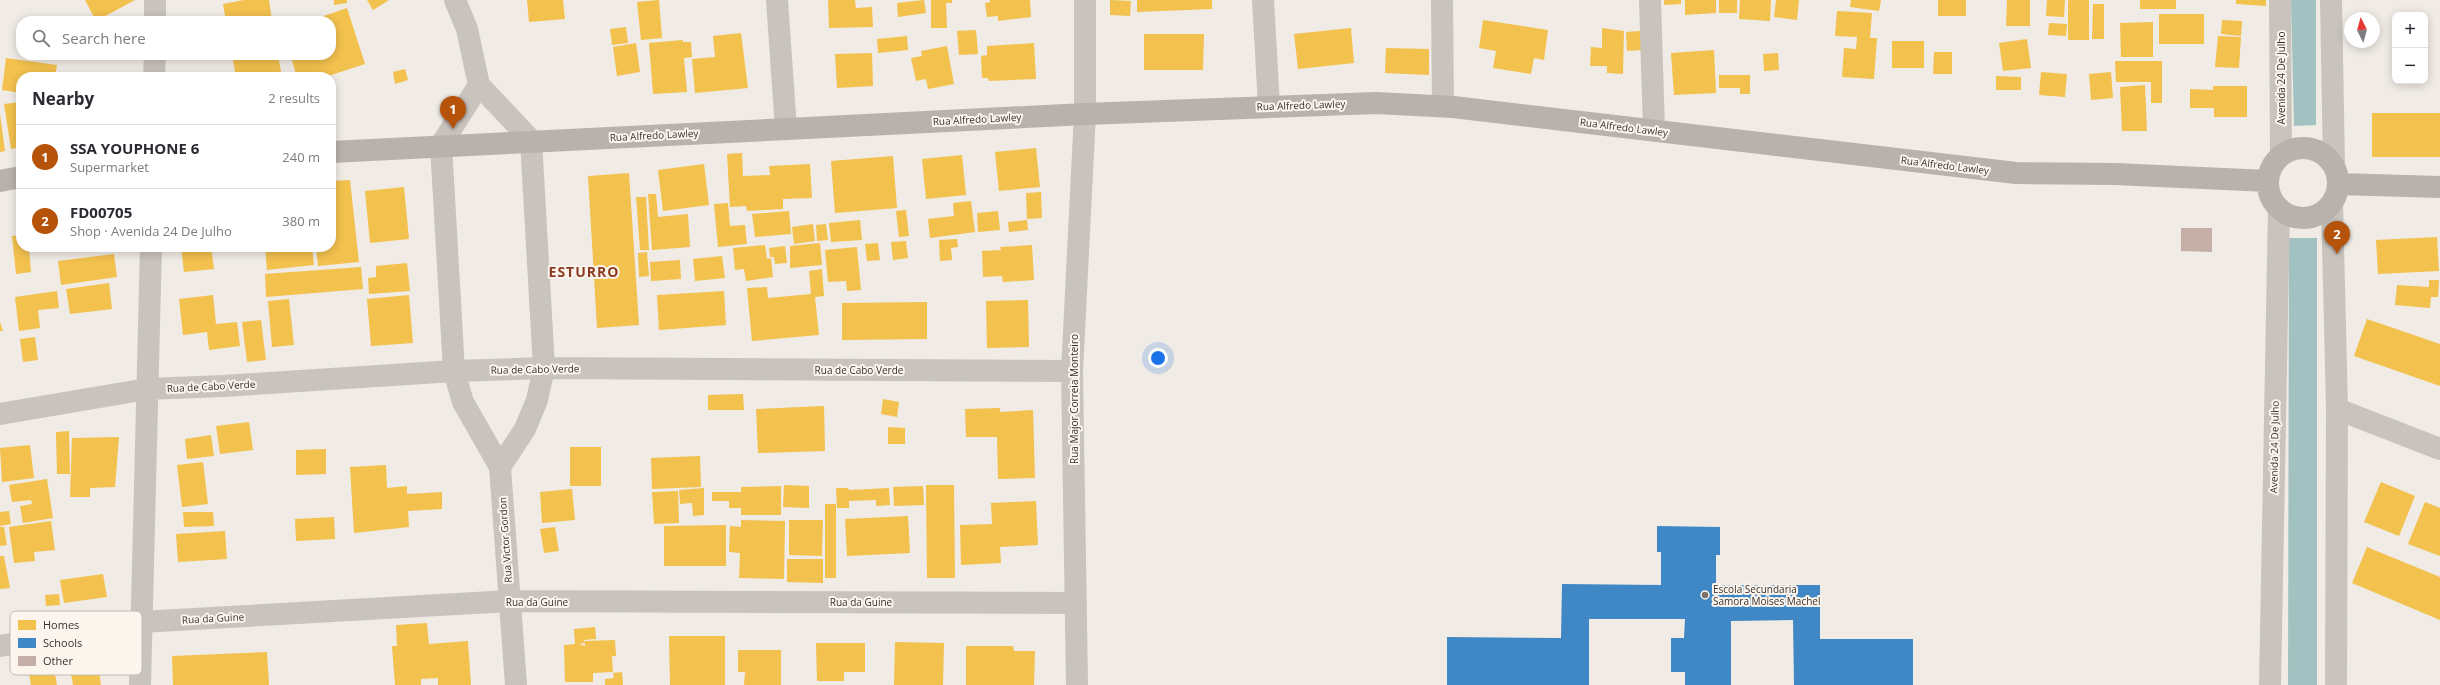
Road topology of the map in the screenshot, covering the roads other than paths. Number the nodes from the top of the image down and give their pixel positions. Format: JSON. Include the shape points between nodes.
{"nodes":[{"id":1,"x":155,"y":0,"type":"edge"},
{"id":2,"x":455,"y":0,"type":"edge"},
{"id":3,"x":777,"y":0,"type":"edge"},
{"id":4,"x":1085,"y":0,"type":"edge"},
{"id":5,"x":1263,"y":0,"type":"edge"},
{"id":6,"x":1442,"y":0,"type":"edge"},
{"id":7,"x":1650,"y":0,"type":"edge"},
{"id":8,"x":2280,"y":0,"type":"edge"},
{"id":9,"x":2331,"y":0,"type":"edge"},
{"id":10,"x":155,"y":16,"type":"edge"},
{"id":11,"x":155,"y":60,"type":"edge"},
{"id":12,"x":154,"y":72,"type":"edge"},
{"id":13,"x":479,"y":85,"type":"junction"},
{"id":14,"x":1269,"y":106,"type":"junction"},
{"id":15,"x":1443,"y":106,"type":"junction"},
{"id":16,"x":1085,"y":114,"type":"junction"},
{"id":17,"x":786,"y":129,"type":"junction"},
{"id":18,"x":1654,"y":130,"type":"junction"},
{"id":19,"x":531,"y":140,"type":"junction"},
{"id":20,"x":441,"y":145,"type":"junction"},
{"id":21,"x":336,"y":152,"type":"edge"},
{"id":22,"x":2281,"y":155,"type":"junction"},
{"id":23,"x":16,"y":178,"type":"edge"},
{"id":24,"x":0,"y":181,"type":"edge"},
{"id":25,"x":2268,"y":181,"type":"junction"},
{"id":26,"x":2335,"y":184,"type":"junction"},
{"id":27,"x":2440,"y":187,"type":"edge"},
{"id":28,"x":2279,"y":208,"type":"junction"},
{"id":29,"x":151,"y":252,"type":"edge"},
{"id":30,"x":544,"y":368,"type":"junction"},
{"id":31,"x":454,"y":371,"type":"junction"},
{"id":32,"x":1072,"y":371,"type":"junction"},
{"id":33,"x":147,"y":388,"type":"junction"},
{"id":34,"x":2337,"y":409,"type":"junction"},
{"id":35,"x":0,"y":414,"type":"edge"},
{"id":36,"x":2440,"y":449,"type":"edge"},
{"id":37,"x":500,"y":467,"type":"junction"},
{"id":38,"x":510,"y":602,"type":"junction"},
{"id":39,"x":1076,"y":603,"type":"junction"},
{"id":40,"x":141,"y":611,"type":"edge"},
{"id":41,"x":142,"y":622,"type":"edge"},
{"id":42,"x":10,"y":644,"type":"edge"},
{"id":43,"x":0,"y":646,"type":"edge"},
{"id":44,"x":140,"y":675,"type":"edge"},
{"id":45,"x":140,"y":685,"type":"edge"},
{"id":46,"x":516,"y":685,"type":"edge"},
{"id":47,"x":1076,"y":685,"type":"edge"},
{"id":48,"x":2270,"y":685,"type":"edge"},
{"id":49,"x":2336,"y":685,"type":"edge"}],
"edges":[{"from":1,"to":10,"type":"street"},
{"from":2,"to":13,"type":"street","via":[[467,29]]},
{"from":3,"to":17,"type":"street"},
{"from":4,"to":16,"type":"street","name":"Rua Major Correia Monteiro"},
{"from":5,"to":14,"type":"street"},
{"from":6,"to":15,"type":"street"},
{"from":7,"to":18,"type":"street"},
{"from":8,"to":22,"type":"street","name":"Avenida 24 De Julho"},
{"from":9,"to":26,"type":"street"},
{"from":11,"to":12,"type":"street"},
{"from":13,"to":19,"type":"street"},
{"from":13,"to":20,"type":"street"},
{"from":14,"to":15,"type":"main road","name":"Rua Alfredo Lawley"},
{"from":14,"to":16,"type":"main road","name":"Rua Alfredo Lawley"},
{"from":15,"to":18,"type":"main road","name":"Rua Alfredo Lawley"},
{"from":16,"to":17,"type":"main road","name":"Rua Alfredo Lawley"},
{"from":16,"to":32,"type":"street","name":"Rua Major Correia Monteiro"},
{"from":17,"to":19,"type":"main road","name":"Rua Alfredo Lawley"},
{"from":18,"to":25,"type":"main road","name":"Rua Alfredo Lawley","via":[[2016,173],[2115,174]]},
{"from":19,"to":20,"type":"main road","name":"Rua Alfredo Lawley"},
{"from":19,"to":30,"type":"street"},
{"from":20,"to":21,"type":"main road","name":"Rua Alfredo Lawley"},
{"from":20,"to":31,"type":"street"},
{"from":22,"to":25,"type":"main road","via":[[2272,167]]},
{"from":22,"to":26,"type":"main road","via":[[2295,149],[2310,148],[2324,154]]},
{"from":23,"to":24,"type":"main road"},
{"from":25,"to":28,"type":"main road","via":[[2269,191]]},
{"from":26,"to":27,"type":"main road"},
{"from":26,"to":28,"type":"main road","via":[[2321,213],[2307,218],[2297,217]]},
{"from":26,"to":34,"type":"street"},
{"from":28,"to":48,"type":"street","name":"Avenida 24 De Julho"},
{"from":29,"to":33,"type":"street"},
{"from":30,"to":31,"type":"street","name":"Rua de Cabo Verde"},
{"from":30,"to":32,"type":"street","name":"Rua de Cabo Verde"},
{"from":30,"to":37,"type":"street","via":[[525,429]]},
{"from":31,"to":33,"type":"street","name":"Rua de Cabo Verde","via":[[223,386]]},
{"from":31,"to":37,"type":"street","via":[[463,402]]},
{"from":32,"to":39,"type":"street","name":"Rua Major Correia Monteiro"},
{"from":33,"to":35,"type":"street","name":"Rua de Cabo Verde"},
{"from":33,"to":40,"type":"street"},
{"from":34,"to":36,"type":"street"},
{"from":34,"to":49,"type":"street"},
{"from":37,"to":38,"type":"street","name":"Rua Victor Gordon"},
{"from":38,"to":39,"type":"street","name":"Rua da Guine"},
{"from":38,"to":41,"type":"street","name":"Rua da Guine"},
{"from":38,"to":46,"type":"street","name":"Rua Victor Gordon"},
{"from":39,"to":47,"type":"street","name":"Rua Major Correia Monteiro"},
{"from":42,"to":43,"type":"street","name":"Rua da Guine"},
{"from":44,"to":45,"type":"street"}]}
